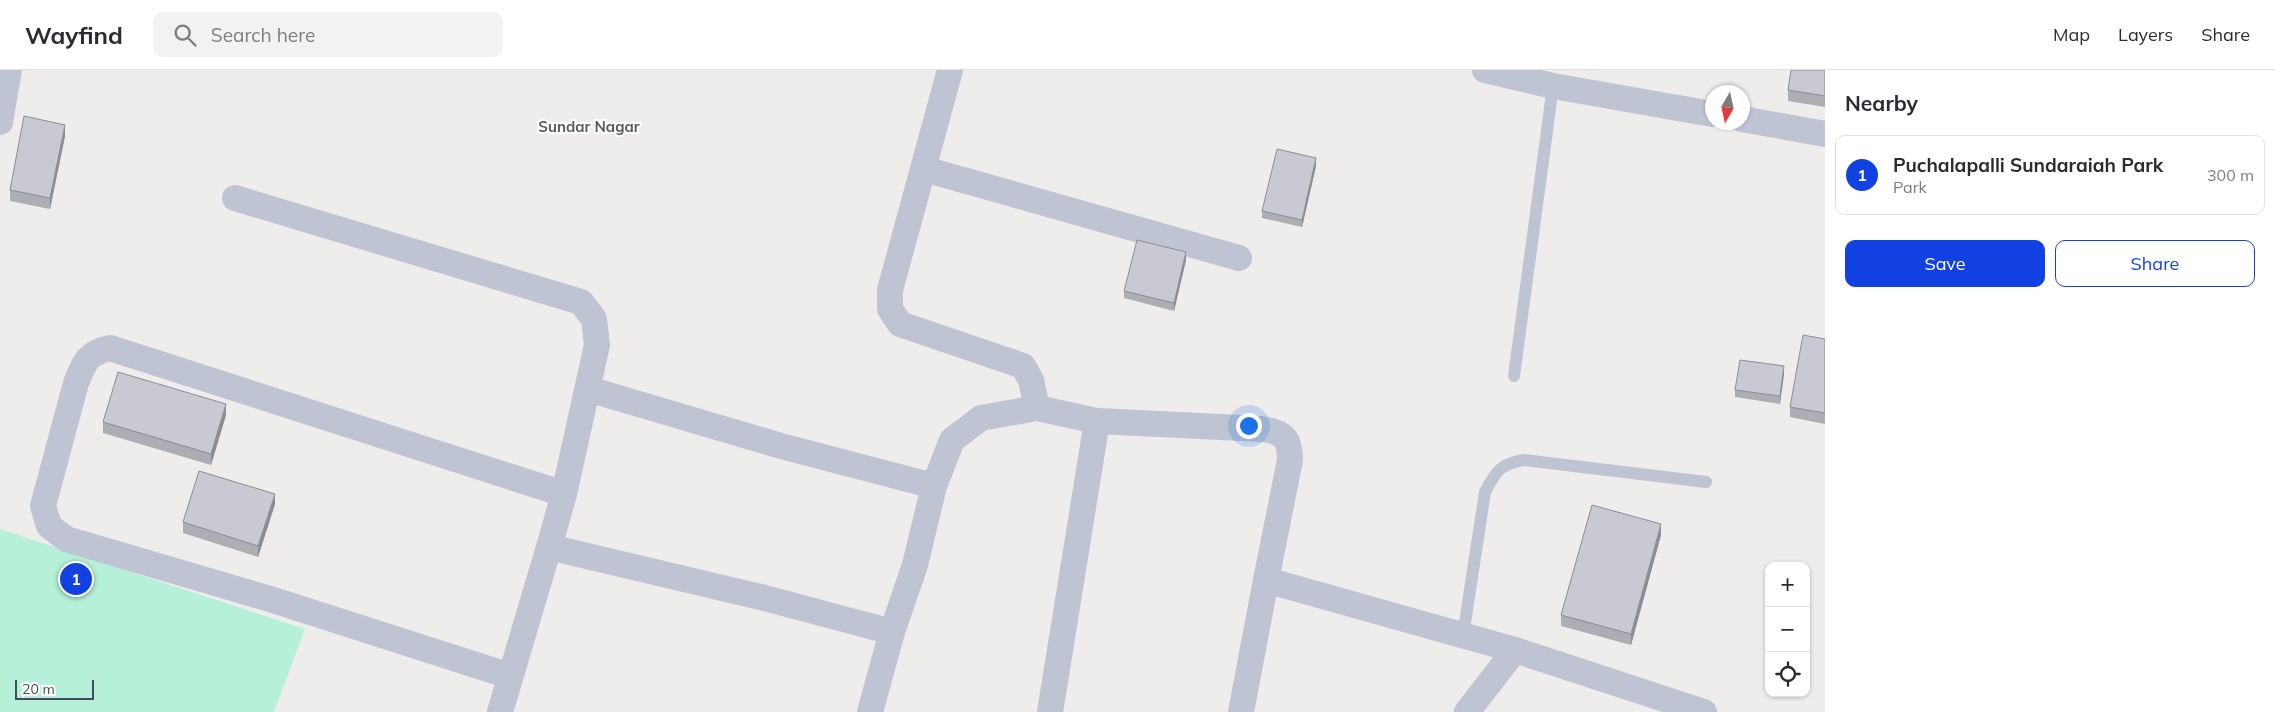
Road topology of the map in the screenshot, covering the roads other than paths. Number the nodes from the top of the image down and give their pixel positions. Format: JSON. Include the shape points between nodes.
{"nodes":[{"id":1,"x":9,"y":70,"type":"edge"},
{"id":2,"x":950,"y":70,"type":"edge"},
{"id":3,"x":1485,"y":70,"type":"edge"},
{"id":4,"x":1554,"y":78,"type":"edge"},
{"id":5,"x":1,"y":106,"type":"edge"},
{"id":6,"x":1705,"y":112,"type":"edge"},
{"id":7,"x":1750,"y":120,"type":"edge"},
{"id":8,"x":1825,"y":134,"type":"edge"},
{"id":9,"x":924,"y":169,"type":"junction"},
{"id":10,"x":236,"y":198,"type":"dead end"},
{"id":11,"x":1239,"y":258,"type":"dead end"},
{"id":12,"x":1514,"y":376,"type":"dead end"},
{"id":13,"x":588,"y":389,"type":"junction"},
{"id":14,"x":1037,"y":408,"type":"junction"},
{"id":15,"x":1097,"y":421,"type":"junction"},
{"id":16,"x":1706,"y":482,"type":"dead end"},
{"id":17,"x":934,"y":486,"type":"junction"},
{"id":18,"x":564,"y":494,"type":"junction"},
{"id":19,"x":549,"y":547,"type":"junction"},
{"id":20,"x":1266,"y":580,"type":"junction"},
{"id":21,"x":892,"y":632,"type":"junction"},
{"id":22,"x":1463,"y":636,"type":"junction"},
{"id":23,"x":1515,"y":650,"type":"junction"},
{"id":24,"x":510,"y":676,"type":"junction"},
{"id":25,"x":500,"y":712,"type":"edge"},
{"id":26,"x":870,"y":712,"type":"edge"},
{"id":27,"x":1050,"y":712,"type":"edge"},
{"id":28,"x":1241,"y":712,"type":"edge"},
{"id":29,"x":1467,"y":712,"type":"edge"},
{"id":30,"x":1704,"y":712,"type":"edge"}],
"edges":[{"from":1,"to":5,"type":"street"},
{"from":2,"to":9,"type":"street"},
{"from":3,"to":4,"type":"street"},
{"from":4,"to":6,"type":"street"},
{"from":4,"to":12,"type":"lane"},
{"from":7,"to":8,"type":"street"},
{"from":9,"to":11,"type":"street"},
{"from":9,"to":14,"type":"street","via":[[890,290],[890,309],[900,324],[1023,366],[1032,380]]},
{"from":10,"to":13,"type":"street","via":[[581,302],[594,319],[598,345]]},
{"from":13,"to":17,"type":"street","via":[[781,446]]},
{"from":13,"to":18,"type":"street"},
{"from":14,"to":15,"type":"street"},
{"from":14,"to":17,"type":"street","via":[[981,418],[952,440]]},
{"from":15,"to":20,"type":"street","via":[[1262,428],[1276,431],[1284,437],[1290,448],[1290,460]]},
{"from":15,"to":27,"type":"street"},
{"from":16,"to":22,"type":"lane","via":[[1524,460],[1510,462],[1495,472],[1486,492]]},
{"from":17,"to":21,"type":"street","via":[[915,565]]},
{"from":18,"to":19,"type":"street"},
{"from":18,"to":24,"type":"street","via":[[110,348],[96,351],[83,364],[76,383],[43,506],[49,526],[66,539],[270,599]]},
{"from":19,"to":21,"type":"street"},
{"from":19,"to":24,"type":"street"},
{"from":20,"to":22,"type":"street"},
{"from":20,"to":28,"type":"street"},
{"from":21,"to":26,"type":"street"},
{"from":22,"to":23,"type":"street"},
{"from":23,"to":29,"type":"street"},
{"from":23,"to":30,"type":"street"},
{"from":24,"to":25,"type":"street"}]}
